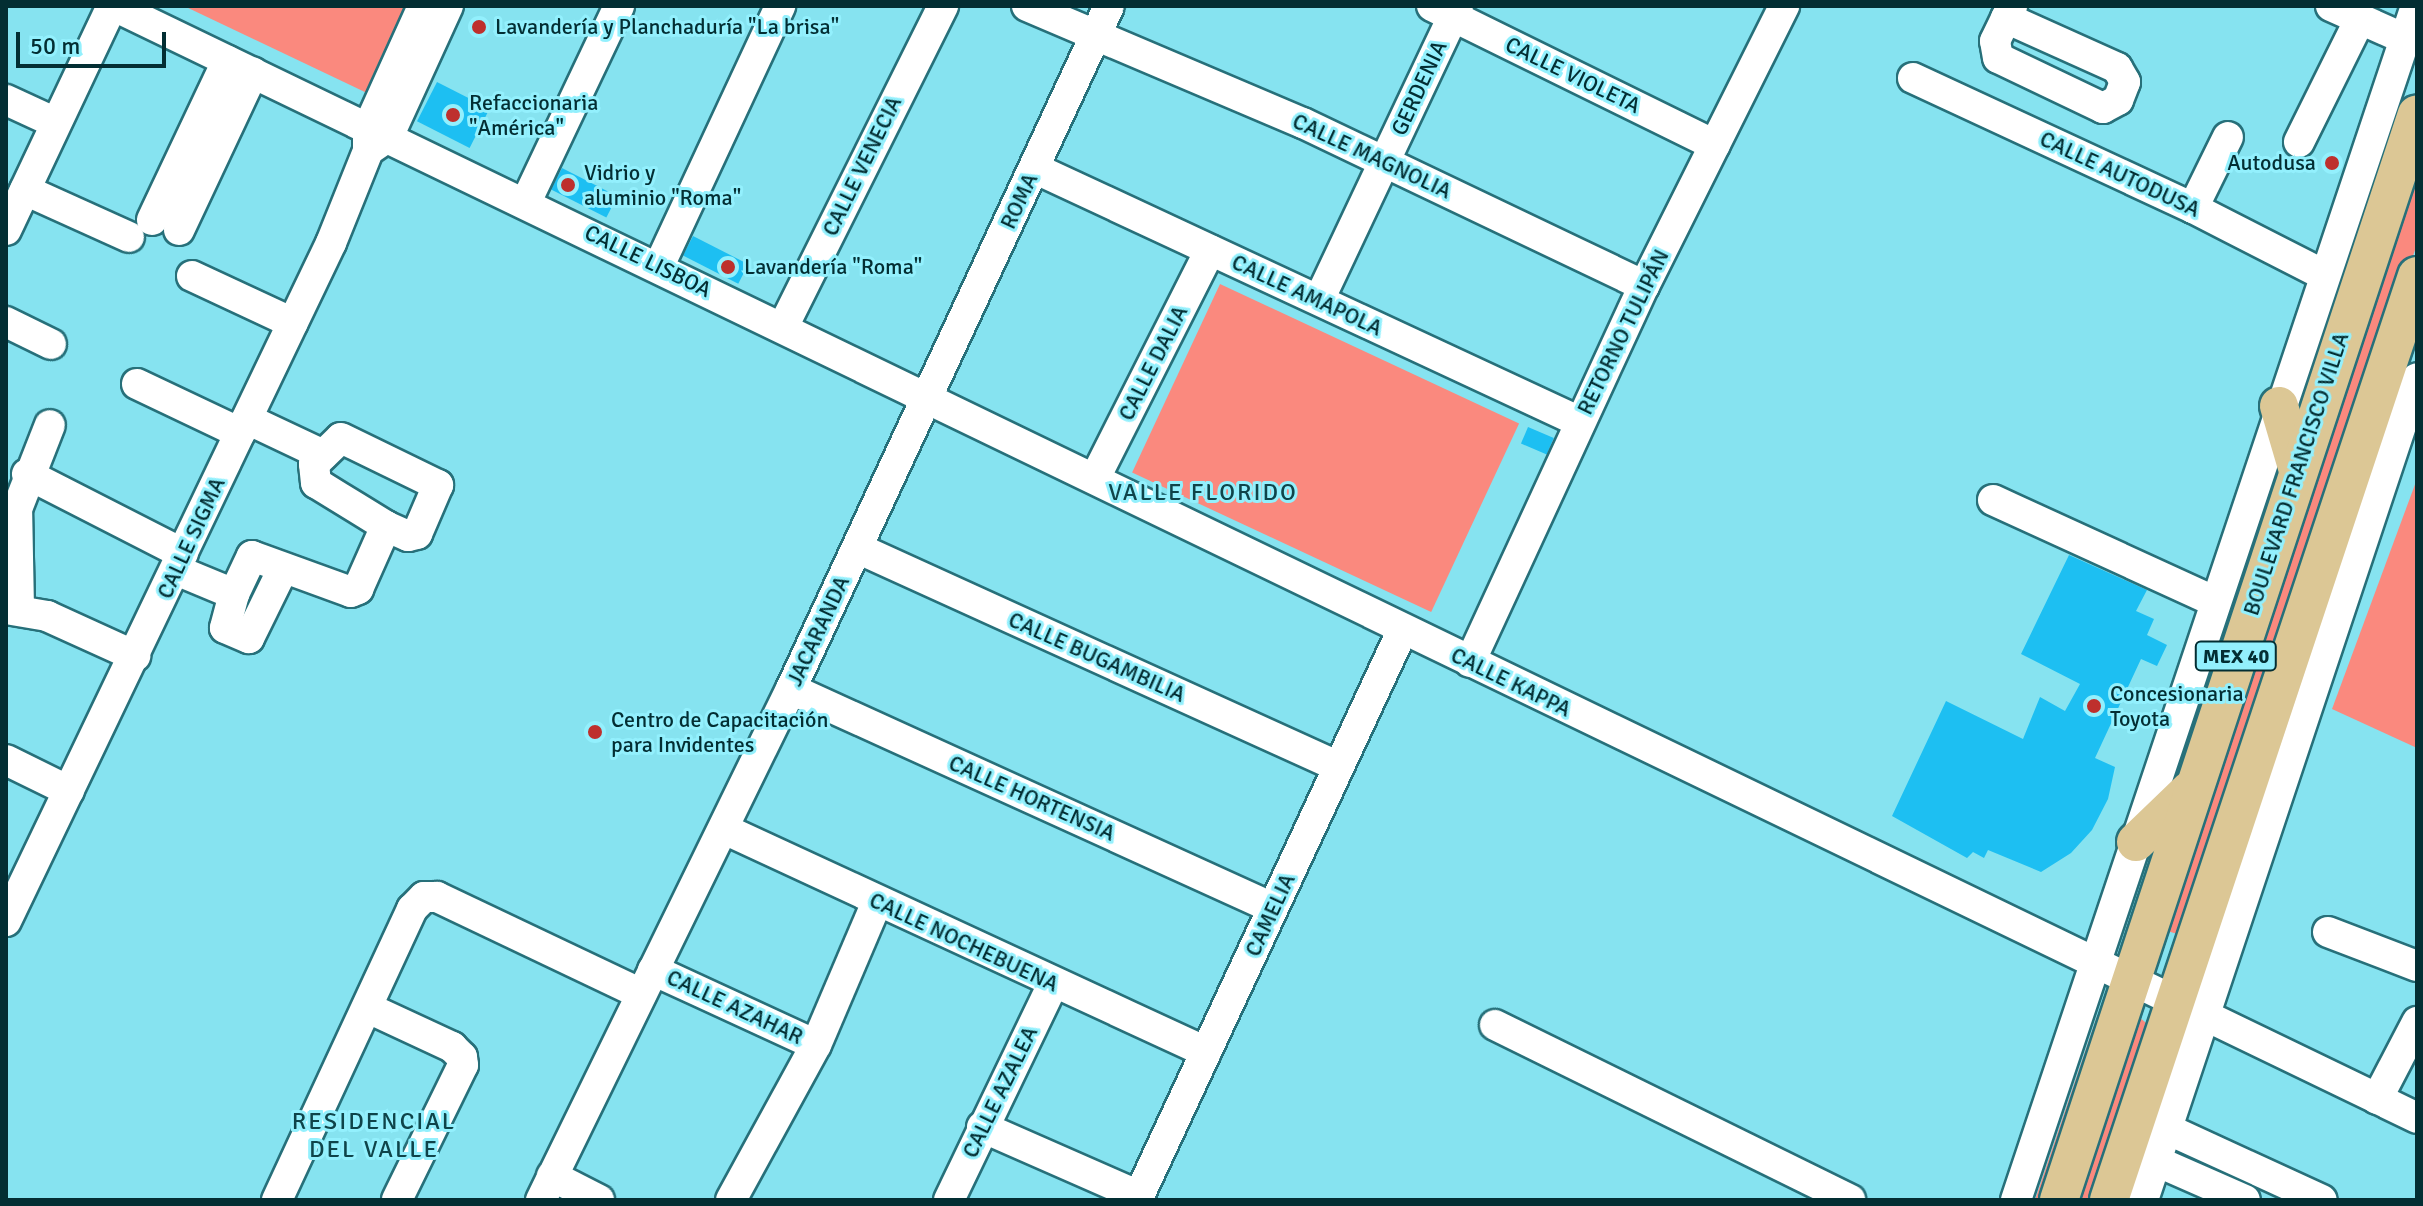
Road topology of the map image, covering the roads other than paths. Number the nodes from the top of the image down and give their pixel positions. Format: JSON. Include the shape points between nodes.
{"nodes":[{"id":1,"x":95,"y":6,"type":"edge"},
{"id":2,"x":113,"y":6,"type":"edge"},
{"id":3,"x":423,"y":6,"type":"edge"},
{"id":4,"x":448,"y":6,"type":"edge"},
{"id":5,"x":619,"y":6,"type":"edge"},
{"id":6,"x":780,"y":6,"type":"edge"},
{"id":7,"x":943,"y":6,"type":"edge"},
{"id":8,"x":1027,"y":6,"type":"edge"},
{"id":9,"x":1109,"y":6,"type":"edge"},
{"id":10,"x":1784,"y":6,"type":"edge"},
{"id":11,"x":2331,"y":6,"type":"edge"},
{"id":12,"x":2416,"y":6,"type":"edge"},
{"id":13,"x":1448,"y":9,"type":"edge"},
{"id":14,"x":2360,"y":19,"type":"junction"},
{"id":15,"x":1095,"y":36,"type":"junction"},
{"id":16,"x":2405,"y":39,"type":"junction"},
{"id":17,"x":240,"y":67,"type":"junction"},
{"id":18,"x":1913,"y":78,"type":"dead end"},
{"id":19,"x":6,"y":100,"type":"edge"},
{"id":20,"x":2417,"y":114,"type":"edge"},
{"id":21,"x":43,"y":117,"type":"junction"},
{"id":22,"x":2228,"y":137,"type":"dead end"},
{"id":23,"x":374,"y":139,"type":"junction"},
{"id":24,"x":2299,"y":142,"type":"dead end"},
{"id":25,"x":1715,"y":145,"type":"junction"},
{"id":26,"x":1384,"y":162,"type":"junction"},
{"id":27,"x":1034,"y":168,"type":"junction"},
{"id":28,"x":16,"y":194,"type":"edge"},
{"id":29,"x":526,"y":202,"type":"junction"},
{"id":30,"x":2193,"y":208,"type":"junction"},
{"id":31,"x":6,"y":230,"type":"edge"},
{"id":32,"x":1210,"y":250,"type":"junction"},
{"id":33,"x":659,"y":266,"type":"junction"},
{"id":34,"x":2324,"y":275,"type":"junction"},
{"id":35,"x":192,"y":276,"type":"dead end"},
{"id":36,"x":2417,"y":276,"type":"edge"},
{"id":37,"x":1644,"y":286,"type":"junction"},
{"id":38,"x":1319,"y":300,"type":"junction"},
{"id":39,"x":6,"y":322,"type":"edge"},
{"id":40,"x":293,"y":323,"type":"junction"},
{"id":41,"x":783,"y":327,"type":"junction"},
{"id":42,"x":51,"y":344,"type":"dead end"},
{"id":43,"x":2417,"y":378,"type":"edge"},
{"id":44,"x":137,"y":384,"type":"dead end"},
{"id":45,"x":928,"y":395,"type":"junction"},
{"id":46,"x":2279,"y":406,"type":"junction"},
{"id":47,"x":1580,"y":422,"type":"junction"},
{"id":48,"x":50,"y":425,"type":"dead end"},
{"id":49,"x":243,"y":426,"type":"junction"},
{"id":50,"x":323,"y":455,"type":"junction"},
{"id":51,"x":2297,"y":467,"type":"junction"},
{"id":52,"x":27,"y":474,"type":"junction"},
{"id":53,"x":1096,"y":476,"type":"junction"},
{"id":54,"x":1993,"y":500,"type":"dead end"},
{"id":55,"x":386,"y":526,"type":"junction"},
{"id":56,"x":857,"y":548,"type":"junction"},
{"id":57,"x":180,"y":562,"type":"junction"},
{"id":58,"x":283,"y":569,"type":"junction"},
{"id":59,"x":234,"y":594,"type":"junction"},
{"id":60,"x":2214,"y":601,"type":"junction"},
{"id":61,"x":10,"y":614,"type":"edge"},
{"id":62,"x":1403,"y":629,"type":"junction"},
{"id":63,"x":1470,"y":662,"type":"junction"},
{"id":64,"x":130,"y":666,"type":"junction"},
{"id":65,"x":791,"y":689,"type":"junction"},
{"id":66,"x":6,"y":760,"type":"edge"},
{"id":67,"x":1337,"y":766,"type":"junction"},
{"id":68,"x":2195,"y":785,"type":"junction"},
{"id":69,"x":69,"y":791,"type":"junction"},
{"id":70,"x":724,"y":829,"type":"junction"},
{"id":71,"x":2136,"y":842,"type":"junction"},
{"id":72,"x":877,"y":902,"type":"junction"},
{"id":73,"x":1273,"y":908,"type":"junction"},
{"id":74,"x":8,"y":910,"type":"edge"},
{"id":75,"x":2328,"y":932,"type":"dead end"},
{"id":76,"x":2095,"y":965,"type":"junction"},
{"id":77,"x":2417,"y":966,"type":"edge"},
{"id":78,"x":647,"y":982,"type":"junction"},
{"id":79,"x":2131,"y":983,"type":"junction"},
{"id":80,"x":1053,"y":984,"type":"junction"},
{"id":81,"x":368,"y":1008,"type":"junction"},
{"id":82,"x":2190,"y":1012,"type":"junction"},
{"id":83,"x":2417,"y":1022,"type":"edge"},
{"id":84,"x":1495,"y":1025,"type":"dead end"},
{"id":85,"x":816,"y":1045,"type":"junction"},
{"id":86,"x":1206,"y":1052,"type":"junction"},
{"id":87,"x":2377,"y":1099,"type":"junction"},
{"id":88,"x":2417,"y":1118,"type":"edge"},
{"id":89,"x":982,"y":1127,"type":"junction"},
{"id":90,"x":2167,"y":1129,"type":"junction"},
{"id":91,"x":2156,"y":1161,"type":"junction"},
{"id":92,"x":547,"y":1188,"type":"edge"},
{"id":93,"x":1138,"y":1198,"type":"edge"},
{"id":94,"x":277,"y":1200,"type":"edge"},
{"id":95,"x":397,"y":1200,"type":"edge"},
{"id":96,"x":599,"y":1200,"type":"edge"},
{"id":97,"x":731,"y":1200,"type":"edge"},
{"id":98,"x":949,"y":1200,"type":"edge"},
{"id":99,"x":1850,"y":1200,"type":"edge"},
{"id":100,"x":2016,"y":1200,"type":"edge"},
{"id":101,"x":2059,"y":1200,"type":"edge"},
{"id":102,"x":2109,"y":1200,"type":"edge"},
{"id":103,"x":2143,"y":1200,"type":"edge"},
{"id":104,"x":2245,"y":1200,"type":"edge"},
{"id":105,"x":2322,"y":1200,"type":"edge"}],
"edges":[{"from":1,"to":21,"type":"street"},
{"from":2,"to":17,"type":"street"},
{"from":2,"to":28,"type":"street"},
{"from":3,"to":23,"type":"street"},
{"from":4,"to":23,"type":"street"},
{"from":5,"to":29,"type":"street"},
{"from":6,"to":33,"type":"street"},
{"from":7,"to":41,"type":"street","name":"CALLE VENECIA"},
{"from":8,"to":15,"type":"street","name":"CALLE MAGNOLIA"},
{"from":9,"to":15,"type":"street","name":"ROMA"},
{"from":10,"to":25,"type":"street","name":"RETORNO TULIPÁN"},
{"from":11,"to":14,"type":"street"},
{"from":12,"to":16,"type":"street"},
{"from":13,"to":25,"type":"street","name":"CALLE VIOLETA"},
{"from":13,"to":26,"type":"street","name":"GERDENIA"},
{"from":14,"to":16,"type":"street"},
{"from":14,"to":24,"type":"street"},
{"from":15,"to":26,"type":"street","name":"CALLE MAGNOLIA"},
{"from":15,"to":27,"type":"street","name":"ROMA"},
{"from":16,"to":34,"type":"street"},
{"from":17,"to":23,"type":"street"},
{"from":17,"to":28,"type":"street","via":[[153,229]]},
{"from":18,"to":30,"type":"street","name":"CALLE AUTODUSA"},
{"from":19,"to":21,"type":"street"},
{"from":20,"to":51,"type":"main road","name":"BOULEVARD FRANCISCO VILLA","number":"MEX 40"},
{"from":21,"to":28,"type":"street"},
{"from":22,"to":30,"type":"street"},
{"from":23,"to":29,"type":"street","name":"CALLE LISBOA"},
{"from":23,"to":40,"type":"street","name":"CALLE SIGMA"},
{"from":25,"to":37,"type":"street","name":"RETORNO TULIPÁN"},
{"from":26,"to":37,"type":"street","name":"CALLE MAGNOLIA"},
{"from":26,"to":38,"type":"street","name":"GERDENIA"},
{"from":27,"to":32,"type":"street","name":"CALLE AMAPOLA"},
{"from":27,"to":45,"type":"street","name":"ROMA"},
{"from":28,"to":31,"type":"street"},
{"from":29,"to":33,"type":"street","name":"CALLE LISBOA"},
{"from":30,"to":34,"type":"street","name":"CALLE AUTODUSA"},
{"from":32,"to":38,"type":"street","name":"CALLE AMAPOLA"},
{"from":32,"to":53,"type":"street","name":"CALLE DALIA"},
{"from":33,"to":41,"type":"street","name":"CALLE LISBOA"},
{"from":34,"to":46,"type":"street"},
{"from":35,"to":40,"type":"street"},
{"from":36,"to":82,"type":"main road","number":"MEX 40"},
{"from":37,"to":47,"type":"street","name":"RETORNO TULIPÁN"},
{"from":38,"to":47,"type":"street","name":"CALLE AMAPOLA"},
{"from":39,"to":42,"type":"street"},
{"from":40,"to":49,"type":"street","name":"CALLE SIGMA"},
{"from":41,"to":45,"type":"street","name":"CALLE LISBOA"},
{"from":43,"to":82,"type":"street"},
{"from":44,"to":49,"type":"street"},
{"from":45,"to":53,"type":"street","name":"CALLE KAPPA"},
{"from":45,"to":56,"type":"street","name":"JACARANDA"},
{"from":46,"to":51,"type":"main road"},
{"from":46,"to":60,"type":"street"},
{"from":47,"to":63,"type":"street","name":"RETORNO TULIPÁN"},
{"from":48,"to":52,"type":"street"},
{"from":49,"to":50,"type":"street"},
{"from":49,"to":57,"type":"street","name":"CALLE SIGMA"},
{"from":50,"to":55,"type":"street","via":[[314,464],[316,483]]},
{"from":50,"to":55,"type":"street","via":[[334,442],[351,439],[438,485],[417,534],[408,536]]},
{"from":51,"to":68,"type":"main road","name":"BOULEVARD FRANCISCO VILLA","number":"MEX 40"},
{"from":52,"to":57,"type":"street"},
{"from":52,"to":61,"type":"street","via":[[17,509]]},
{"from":53,"to":62,"type":"street","name":"CALLE KAPPA"},
{"from":54,"to":60,"type":"street"},
{"from":55,"to":58,"type":"street","via":[[366,574],[351,592]]},
{"from":56,"to":65,"type":"street","name":"JACARANDA"},
{"from":56,"to":67,"type":"street","name":"CALLE BUGAMBILIA"},
{"from":57,"to":59,"type":"street"},
{"from":57,"to":64,"type":"street","name":"CALLE SIGMA"},
{"from":58,"to":59,"type":"street","via":[[252,556]]},
{"from":58,"to":59,"type":"street","via":[[249,638],[225,628]]},
{"from":60,"to":71,"type":"street"},
{"from":61,"to":64,"type":"street","via":[[36,630]]},
{"from":62,"to":63,"type":"street","name":"CALLE KAPPA"},
{"from":62,"to":67,"type":"street","name":"CAMELIA"},
{"from":63,"to":76,"type":"street","name":"CALLE KAPPA"},
{"from":64,"to":69,"type":"street","name":"CALLE SIGMA"},
{"from":65,"to":70,"type":"street","name":"JACARANDA"},
{"from":65,"to":73,"type":"street","name":"CALLE HORTENSIA"},
{"from":66,"to":69,"type":"street"},
{"from":67,"to":73,"type":"street","name":"CAMELIA"},
{"from":68,"to":71,"type":"main road"},
{"from":68,"to":79,"type":"main road","name":"BOULEVARD FRANCISCO VILLA","number":"MEX 40"},
{"from":69,"to":74,"type":"street","name":"CALLE SIGMA"},
{"from":70,"to":72,"type":"street","name":"CALLE NOCHEBUENA"},
{"from":70,"to":78,"type":"street","name":"JACARANDA"},
{"from":71,"to":76,"type":"street"},
{"from":72,"to":80,"type":"street","name":"CALLE NOCHEBUENA"},
{"from":72,"to":85,"type":"street"},
{"from":73,"to":86,"type":"street","name":"CAMELIA"},
{"from":75,"to":77,"type":"street"},
{"from":76,"to":79,"type":"street","name":"CALLE KAPPA"},
{"from":76,"to":100,"type":"street"},
{"from":78,"to":81,"type":"street","name":"CALLE AZAHAR","via":[[431,896],[412,909]]},
{"from":78,"to":85,"type":"street","name":"CALLE AZAHAR"},
{"from":78,"to":92,"type":"street","name":"JACARANDA"},
{"from":79,"to":82,"type":"street","name":"CALLE KAPPA"},
{"from":79,"to":101,"type":"main road","name":"BOULEVARD FRANCISCO VILLA","number":"MEX 40"},
{"from":80,"to":86,"type":"street","name":"CALLE NOCHEBUENA"},
{"from":80,"to":89,"type":"street","name":"CALLE AZALEA"},
{"from":81,"to":94,"type":"street"},
{"from":81,"to":95,"type":"street","via":[[452,1047],[462,1057]]},
{"from":82,"to":87,"type":"street","name":"CALLE KAPPA"},
{"from":82,"to":90,"type":"street"},
{"from":82,"to":102,"type":"main road","number":"MEX 40"},
{"from":83,"to":87,"type":"street"},
{"from":84,"to":99,"type":"street"},
{"from":85,"to":97,"type":"street"},
{"from":86,"to":93,"type":"street","name":"CAMELIA"},
{"from":87,"to":88,"type":"street","name":"CALLE KAPPA"},
{"from":89,"to":93,"type":"street"},
{"from":89,"to":98,"type":"street","name":"CALLE AZALEA"},
{"from":90,"to":91,"type":"street"},
{"from":90,"to":105,"type":"street"},
{"from":91,"to":103,"type":"street"},
{"from":91,"to":104,"type":"street"},
{"from":92,"to":96,"type":"street"}]}
